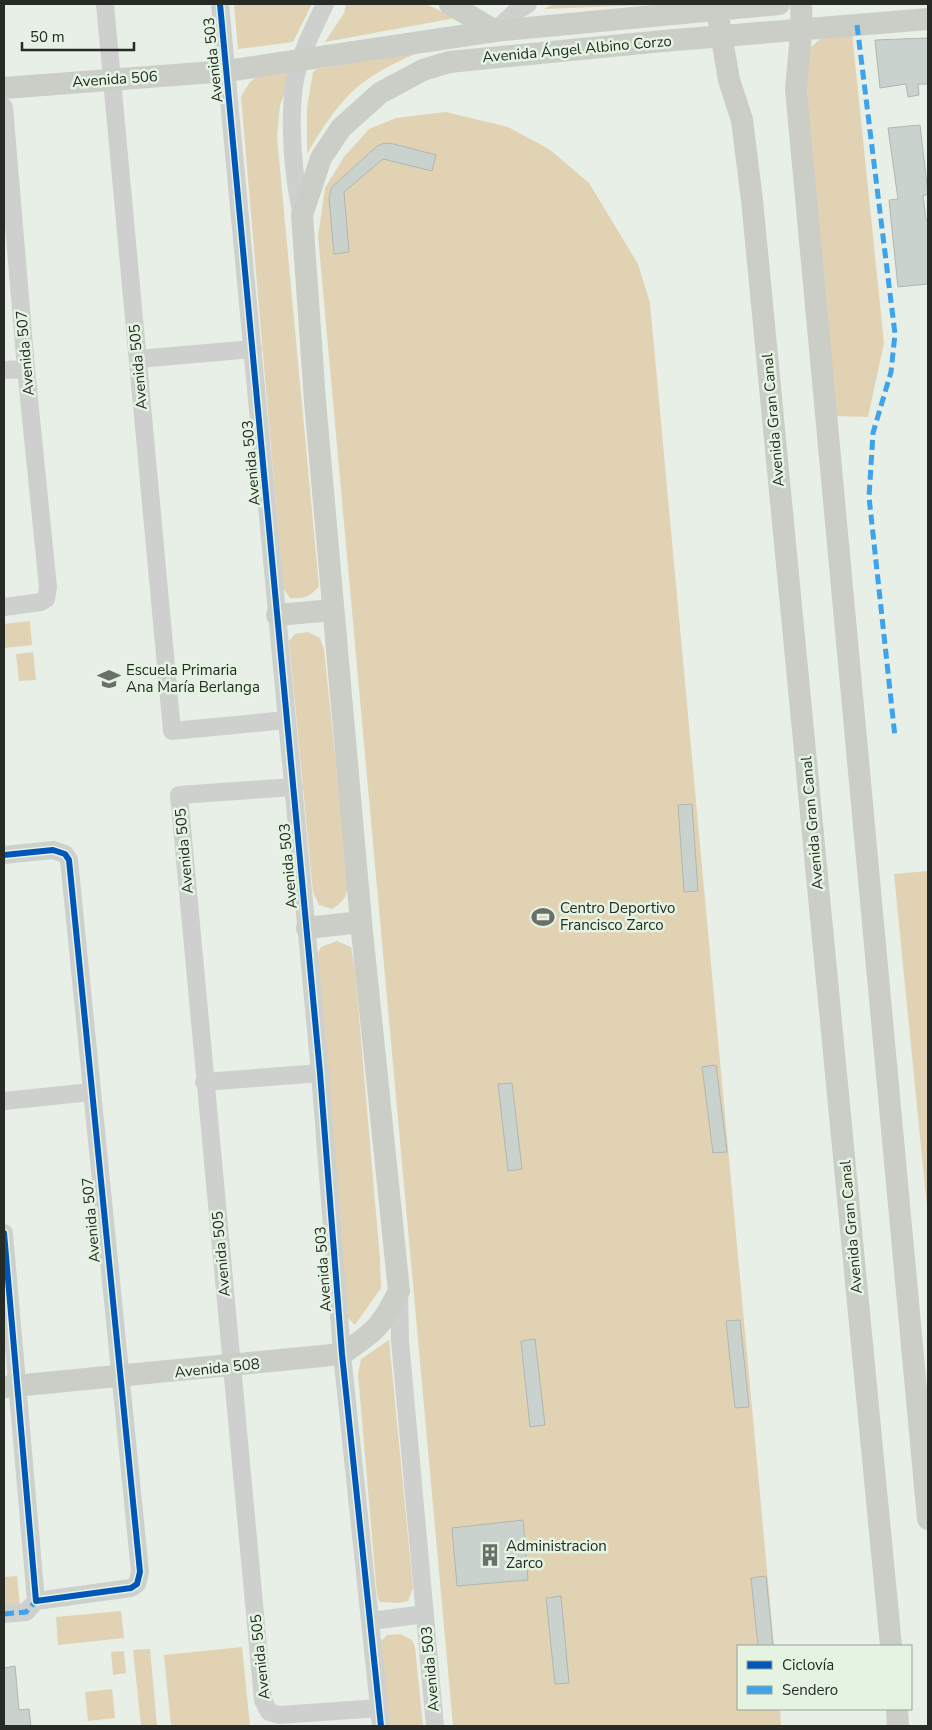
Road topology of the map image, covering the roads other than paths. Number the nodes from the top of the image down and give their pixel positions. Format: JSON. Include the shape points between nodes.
{"nodes":[{"id":1,"x":105,"y":4,"type":"edge"},
{"id":2,"x":220,"y":4,"type":"edge"},
{"id":3,"x":325,"y":4,"type":"edge"},
{"id":4,"x":450,"y":4,"type":"edge"},
{"id":5,"x":528,"y":4,"type":"edge"},
{"id":6,"x":779,"y":4,"type":"edge"},
{"id":7,"x":801,"y":4,"type":"edge"},
{"id":8,"x":716,"y":7,"type":"edge"},
{"id":9,"x":666,"y":9,"type":"edge"},
{"id":10,"x":928,"y":19,"type":"edge"},
{"id":11,"x":803,"y":29,"type":"junction"},
{"id":12,"x":495,"y":31,"type":"junction"},
{"id":13,"x":721,"y":36,"type":"junction"},
{"id":14,"x":301,"y":60,"type":"junction"},
{"id":15,"x":227,"y":71,"type":"junction"},
{"id":16,"x":110,"y":80,"type":"junction"},
{"id":17,"x":4,"y":88,"type":"edge"},
{"id":18,"x":4,"y":107,"type":"edge"},
{"id":19,"x":302,"y":215,"type":"junction"},
{"id":20,"x":253,"y":349,"type":"junction"},
{"id":21,"x":138,"y":359,"type":"junction"},
{"id":22,"x":26,"y":369,"type":"junction"},
{"id":23,"x":4,"y":370,"type":"edge"},
{"id":24,"x":4,"y":607,"type":"edge"},
{"id":25,"x":333,"y":610,"type":"junction"},
{"id":26,"x":277,"y":615,"type":"junction"},
{"id":27,"x":287,"y":720,"type":"junction"},
{"id":28,"x":294,"y":787,"type":"junction"},
{"id":29,"x":4,"y":855,"type":"edge"},
{"id":30,"x":361,"y":922,"type":"junction"},
{"id":31,"x":307,"y":928,"type":"junction"},
{"id":32,"x":320,"y":1073,"type":"junction"},
{"id":33,"x":204,"y":1082,"type":"junction"},
{"id":34,"x":91,"y":1092,"type":"junction"},
{"id":35,"x":4,"y":1101,"type":"edge"},
{"id":36,"x":4,"y":1233,"type":"edge"},
{"id":37,"x":399,"y":1290,"type":"junction"},
{"id":38,"x":342,"y":1354,"type":"junction"},
{"id":39,"x":231,"y":1366,"type":"junction"},
{"id":40,"x":119,"y":1378,"type":"junction"},
{"id":41,"x":10,"y":1387,"type":"edge"},
{"id":42,"x":928,"y":1519,"type":"edge"},
{"id":43,"x":36,"y":1601,"type":"junction"},
{"id":44,"x":4,"y":1614,"type":"edge"},
{"id":45,"x":425,"y":1614,"type":"junction"},
{"id":46,"x":371,"y":1621,"type":"junction"},
{"id":47,"x":891,"y":1645,"type":"edge"},
{"id":48,"x":379,"y":1708,"type":"junction"},
{"id":49,"x":897,"y":1710,"type":"edge"},
{"id":50,"x":381,"y":1726,"type":"edge"},
{"id":51,"x":435,"y":1726,"type":"edge"},
{"id":52,"x":898,"y":1726,"type":"edge"}],
"edges":[{"from":1,"to":16,"type":"street","name":"Avenida 505"},
{"from":2,"to":15,"type":"street","name":"Avenida 503"},
{"from":3,"to":14,"type":"street","name":"Avenida 503"},
{"from":4,"to":12,"type":"main road"},
{"from":5,"to":12,"type":"street"},
{"from":6,"to":8,"type":"main road","name":"Avenida Ángel Albino Corzo"},
{"from":7,"to":11,"type":"main road"},
{"from":8,"to":9,"type":"main road","name":"Avenida Ángel Albino Corzo"},
{"from":8,"to":13,"type":"main road","name":"Avenida Gran Canal"},
{"from":9,"to":12,"type":"main road","name":"Avenida Ángel Albino Corzo"},
{"from":10,"to":11,"type":"main road","name":"Avenida Ángel Albino Corzo"},
{"from":11,"to":13,"type":"main road","name":"Avenida Ángel Albino Corzo"},
{"from":11,"to":42,"type":"main road","via":[[796,89]]},
{"from":12,"to":14,"type":"main road","name":"Avenida Ángel Albino Corzo"},
{"from":13,"to":19,"type":"main road","name":"Avenida Ángel Albino Corzo","via":[[486,57],[449,62],[423,70],[380,93],[341,128],[321,158]]},
{"from":13,"to":47,"type":"main road","name":"Avenida Gran Canal","via":[[729,80],[742,120],[752,200]]},
{"from":14,"to":15,"type":"main road","name":"Avenida Ángel Albino Corzo"},
{"from":14,"to":19,"type":"street","name":"Avenida 503","via":[[294,86],[293,120],[296,188]]},
{"from":15,"to":16,"type":"main road","name":"Avenida 506"},
{"from":15,"to":20,"type":"street","name":"Avenida 503"},
{"from":16,"to":17,"type":"main road","name":"Avenida 506"},
{"from":16,"to":21,"type":"street","name":"Avenida 505"},
{"from":18,"to":22,"type":"street","name":"Avenida 507"},
{"from":19,"to":25,"type":"main road","name":"Avenida 503"},
{"from":20,"to":21,"type":"street"},
{"from":20,"to":26,"type":"street","name":"Avenida 503"},
{"from":21,"to":27,"type":"street","name":"Avenida 505","via":[[172,731]]},
{"from":22,"to":23,"type":"street"},
{"from":22,"to":24,"type":"street","name":"Avenida 507","via":[[48,587],[46,599],[34,604]]},
{"from":25,"to":26,"type":"main road"},
{"from":25,"to":30,"type":"main road","name":"Avenida 503"},
{"from":26,"to":27,"type":"street","name":"Avenida 503"},
{"from":27,"to":28,"type":"street","name":"Avenida 503"},
{"from":28,"to":31,"type":"street","name":"Avenida 503"},
{"from":28,"to":33,"type":"street","name":"Avenida 505","via":[[179,795]]},
{"from":29,"to":34,"type":"street","name":"Avenida 507","via":[[53,850],[65,854],[70,866]]},
{"from":30,"to":31,"type":"main road"},
{"from":30,"to":37,"type":"main road","name":"Avenida 503"},
{"from":31,"to":32,"type":"street","name":"Avenida 503"},
{"from":32,"to":33,"type":"street"},
{"from":32,"to":38,"type":"street","name":"Avenida 503"},
{"from":33,"to":39,"type":"street","name":"Avenida 505"},
{"from":34,"to":35,"type":"street"},
{"from":34,"to":40,"type":"street","name":"Avenida 507"},
{"from":36,"to":41,"type":"street"},
{"from":37,"to":38,"type":"main road","name":"Avenida 508","via":[[384,1320],[372,1334]]},
{"from":37,"to":45,"type":"street","name":"Avenida 503","via":[[400,1341]]},
{"from":38,"to":39,"type":"main road","name":"Avenida 508"},
{"from":38,"to":46,"type":"street","name":"Avenida 503"},
{"from":39,"to":40,"type":"main road","name":"Avenida 508"},
{"from":39,"to":48,"type":"street","name":"Avenida 505","via":[[263,1700],[269,1712],[279,1715]]},
{"from":40,"to":41,"type":"main road","name":"Avenida 508"},
{"from":40,"to":43,"type":"street","name":"Avenida 507","via":[[140,1572],[137,1584],[124,1590]]},
{"from":41,"to":43,"type":"street"},
{"from":43,"to":44,"type":"street","via":[[26,1612]]},
{"from":45,"to":46,"type":"street"},
{"from":45,"to":51,"type":"street","name":"Avenida 503"},
{"from":46,"to":48,"type":"street","name":"Avenida 503"},
{"from":48,"to":50,"type":"street","name":"Avenida 503"},
{"from":49,"to":52,"type":"main road"}]}
